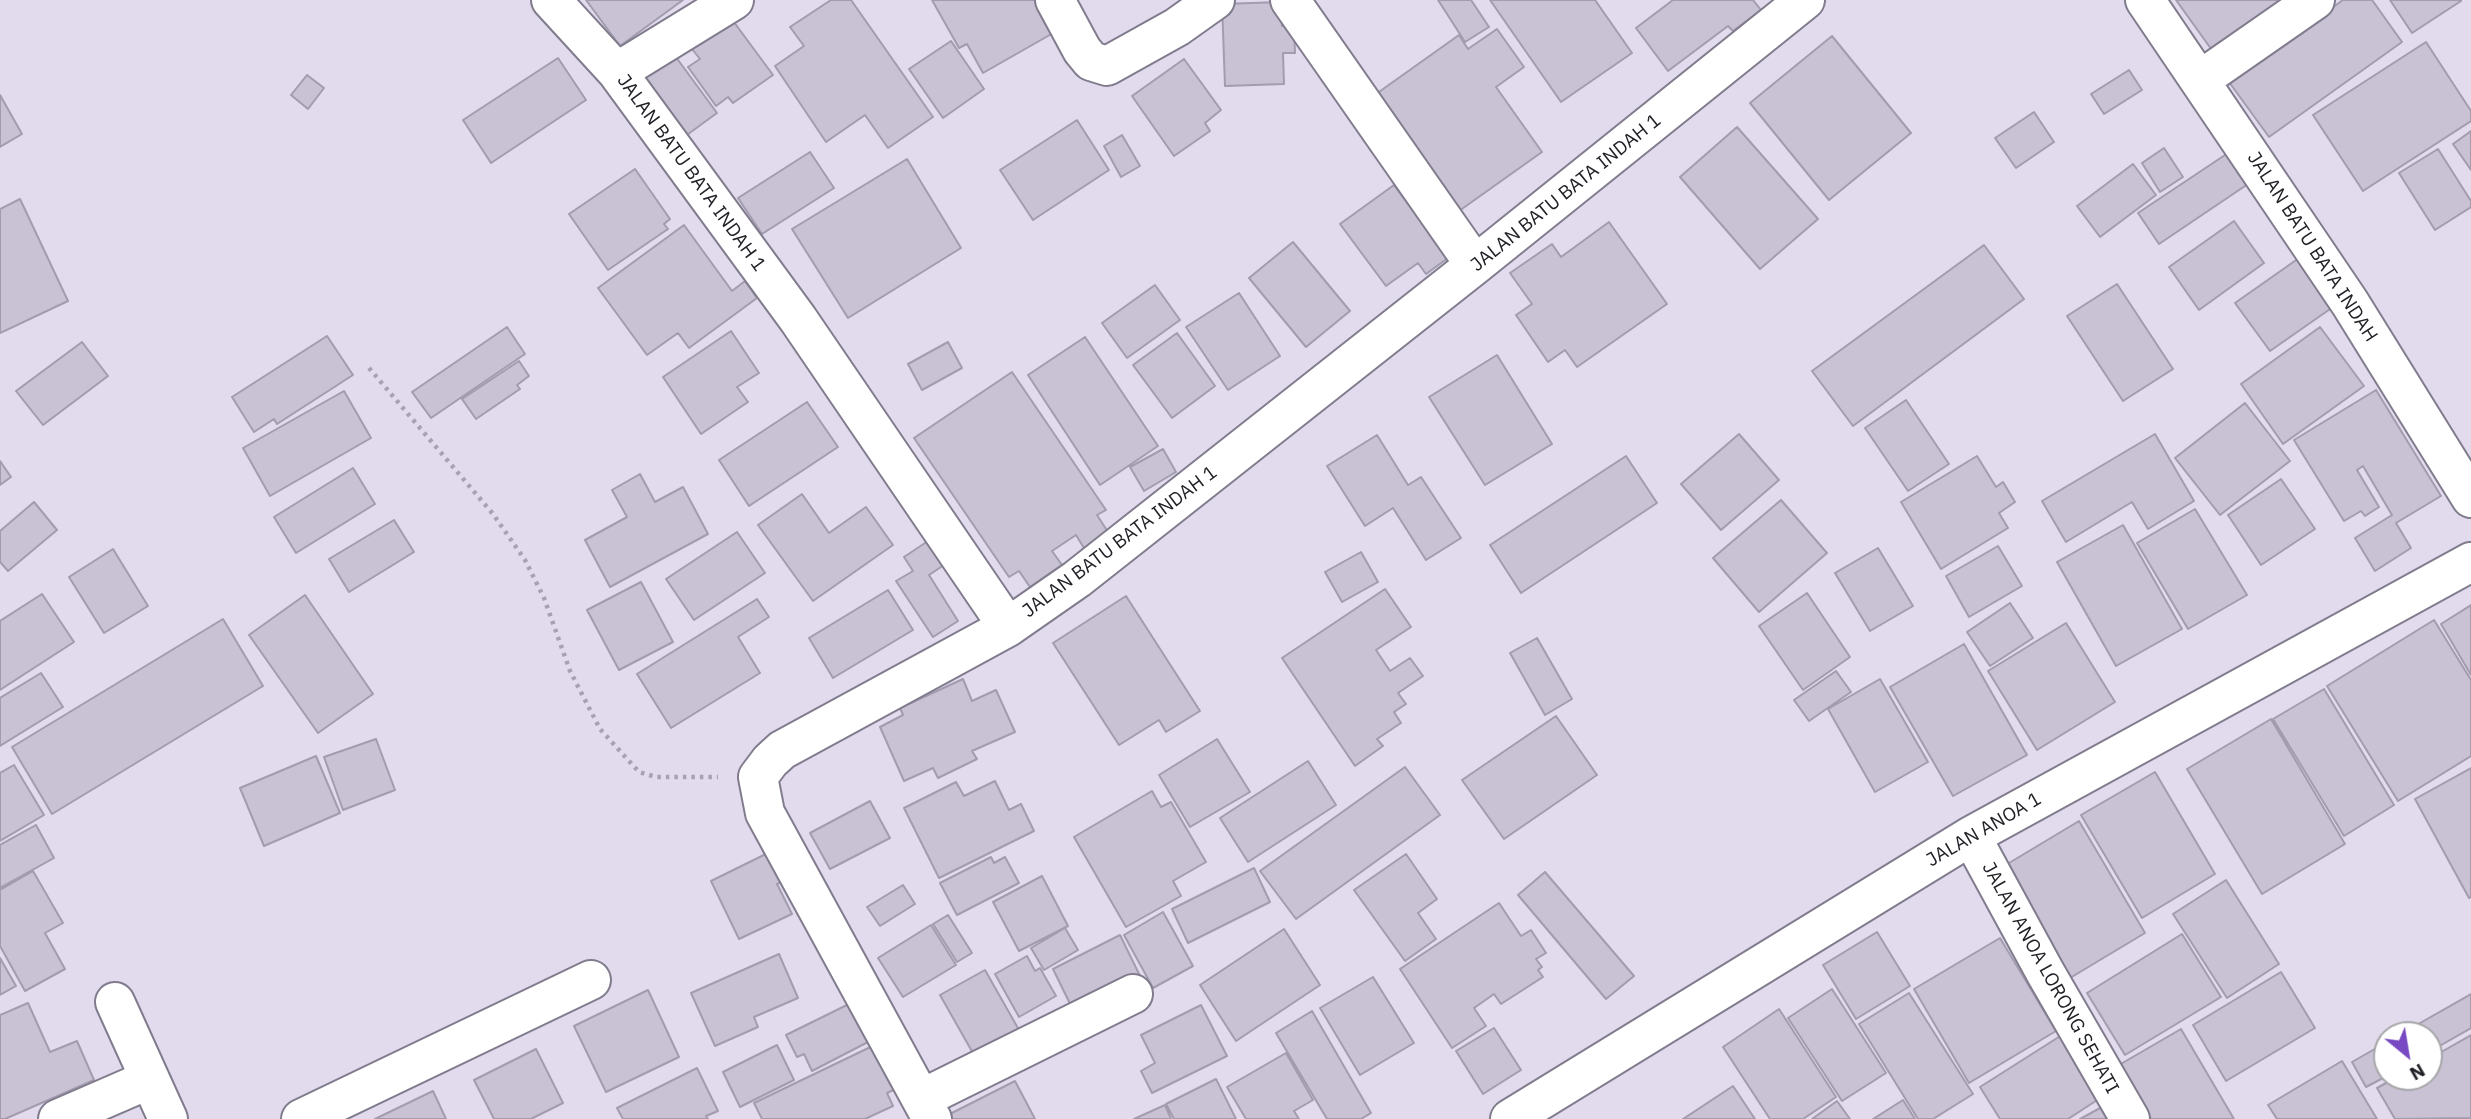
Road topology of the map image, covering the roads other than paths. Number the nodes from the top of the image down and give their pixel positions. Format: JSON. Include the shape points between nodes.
{"nodes":[{"id":1,"x":551,"y":0,"type":"edge"},
{"id":2,"x":734,"y":0,"type":"edge"},
{"id":3,"x":1055,"y":0,"type":"edge"},
{"id":4,"x":1215,"y":0,"type":"edge"},
{"id":5,"x":1290,"y":0,"type":"edge"},
{"id":6,"x":1805,"y":0,"type":"edge"},
{"id":7,"x":2145,"y":0,"type":"edge"},
{"id":8,"x":2315,"y":0,"type":"edge"},
{"id":9,"x":617,"y":72,"type":"junction"},
{"id":10,"x":2200,"y":80,"type":"junction"},
{"id":11,"x":1475,"y":265,"type":"junction"},
{"id":12,"x":2471,"y":498,"type":"edge"},
{"id":13,"x":2471,"y":562,"type":"edge"},
{"id":14,"x":1008,"y":627,"type":"junction"},
{"id":15,"x":1971,"y":836,"type":"junction"},
{"id":16,"x":591,"y":980,"type":"dead end"},
{"id":17,"x":1133,"y":994,"type":"dead end"},
{"id":18,"x":115,"y":1002,"type":"dead end"},
{"id":19,"x":150,"y":1079,"type":"junction"},
{"id":20,"x":926,"y":1109,"type":"edge"},
{"id":21,"x":58,"y":1119,"type":"edge"},
{"id":22,"x":168,"y":1119,"type":"edge"},
{"id":23,"x":301,"y":1119,"type":"edge"},
{"id":24,"x":1510,"y":1119,"type":"edge"},
{"id":25,"x":2130,"y":1119,"type":"edge"}],
"edges":[{"from":1,"to":9,"type":"street","name":"JALAN BATU BATA INDAH 1"},
{"from":2,"to":9,"type":"street"},
{"from":3,"to":4,"type":"street","via":[[1086,55],[1107,66]]},
{"from":5,"to":11,"type":"street"},
{"from":6,"to":11,"type":"street","name":"JALAN BATU BATA INDAH 1"},
{"from":7,"to":10,"type":"street","name":"JALAN BATU BATA INDAH"},
{"from":8,"to":10,"type":"street"},
{"from":9,"to":14,"type":"street","name":"JALAN BATU BATA INDAH 1","via":[[798,319]]},
{"from":10,"to":12,"type":"street","name":"JALAN BATU BATA INDAH","via":[[2350,303]]},
{"from":11,"to":14,"type":"street","name":"JALAN BATU BATA INDAH 1","via":[[1077,579]]},
{"from":13,"to":15,"type":"street","name":"JALAN ANOA 1"},
{"from":14,"to":20,"type":"street","via":[[782,750],[758,777],[765,813]]},
{"from":15,"to":24,"type":"street","name":"JALAN ANOA 1"},
{"from":15,"to":25,"type":"street","name":"JALAN ANOA LORONG SEHATI"},
{"from":16,"to":23,"type":"street"},
{"from":17,"to":20,"type":"street"},
{"from":18,"to":19,"type":"street"},
{"from":19,"to":21,"type":"street"},
{"from":19,"to":22,"type":"street"}]}
